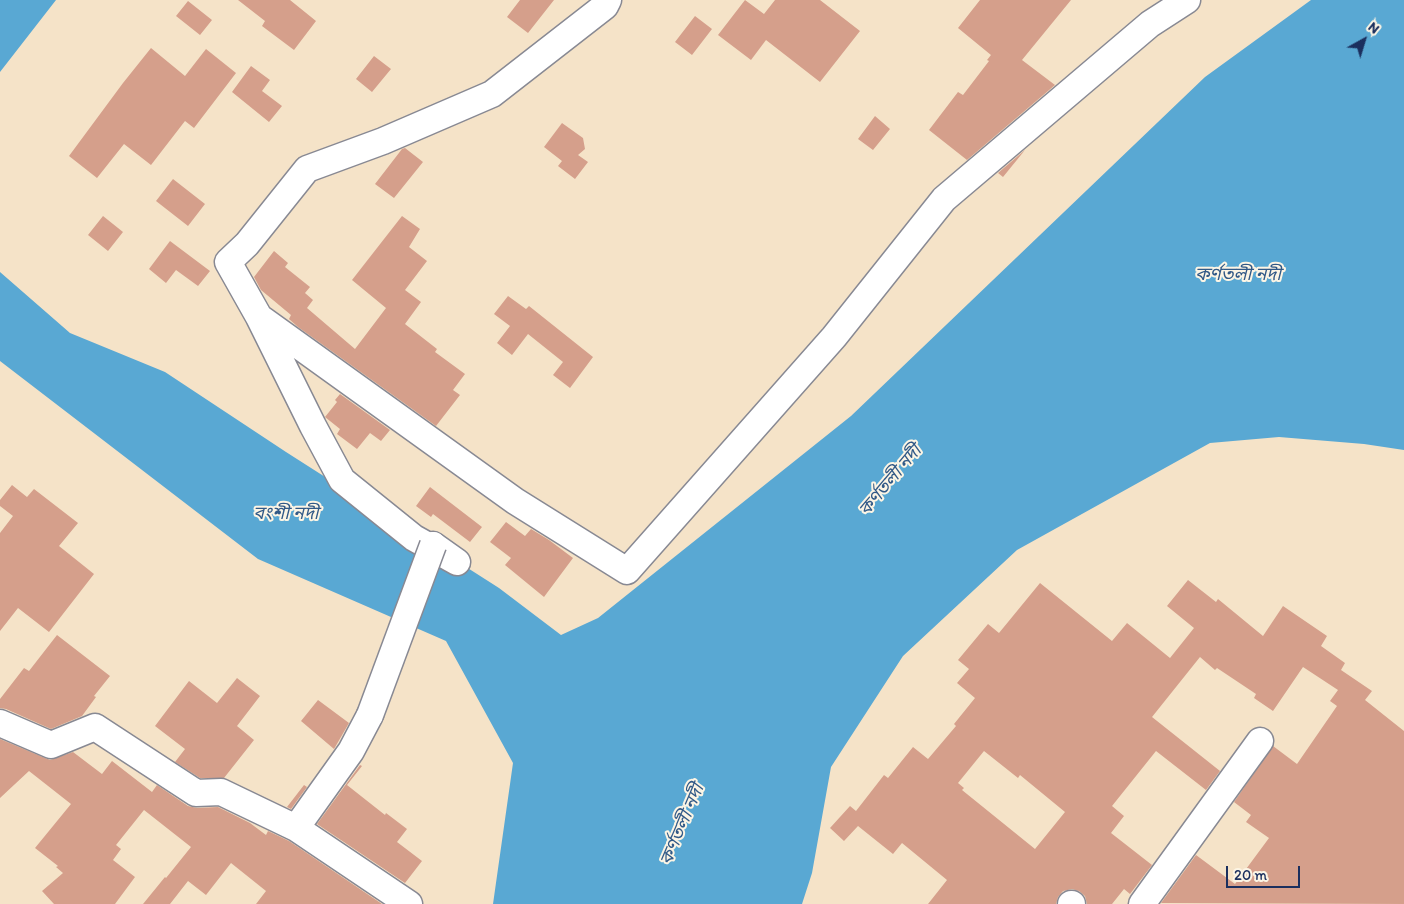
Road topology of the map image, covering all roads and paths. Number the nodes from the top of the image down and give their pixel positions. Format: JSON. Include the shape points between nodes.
{"nodes":[{"id":1,"x":608,"y":0,"type":"edge"},
{"id":2,"x":1187,"y":0,"type":"edge"},
{"id":3,"x":259,"y":317,"type":"junction"},
{"id":4,"x":0,"y":722,"type":"edge"},
{"id":5,"x":1260,"y":741,"type":"dead end"},
{"id":6,"x":296,"y":828,"type":"junction"},
{"id":7,"x":409,"y":904,"type":"edge"},
{"id":8,"x":1142,"y":904,"type":"edge"}],
"edges":[{"from":1,"to":3,"type":"street","via":[[605,6],[492,94],[383,141],[307,169],[247,244],[228,262]]},
{"from":2,"to":3,"type":"street","via":[[1150,24],[944,199],[834,337],[627,571],[515,501]]},
{"from":3,"to":6,"type":"street","bridge":true,"via":[[342,480],[414,538],[457,562],[433,545],[370,715],[351,751]]},
{"from":4,"to":6,"type":"street","via":[[51,745],[95,727],[196,793],[221,792]]},
{"from":5,"to":8,"type":"street"},
{"from":6,"to":7,"type":"street"}]}
